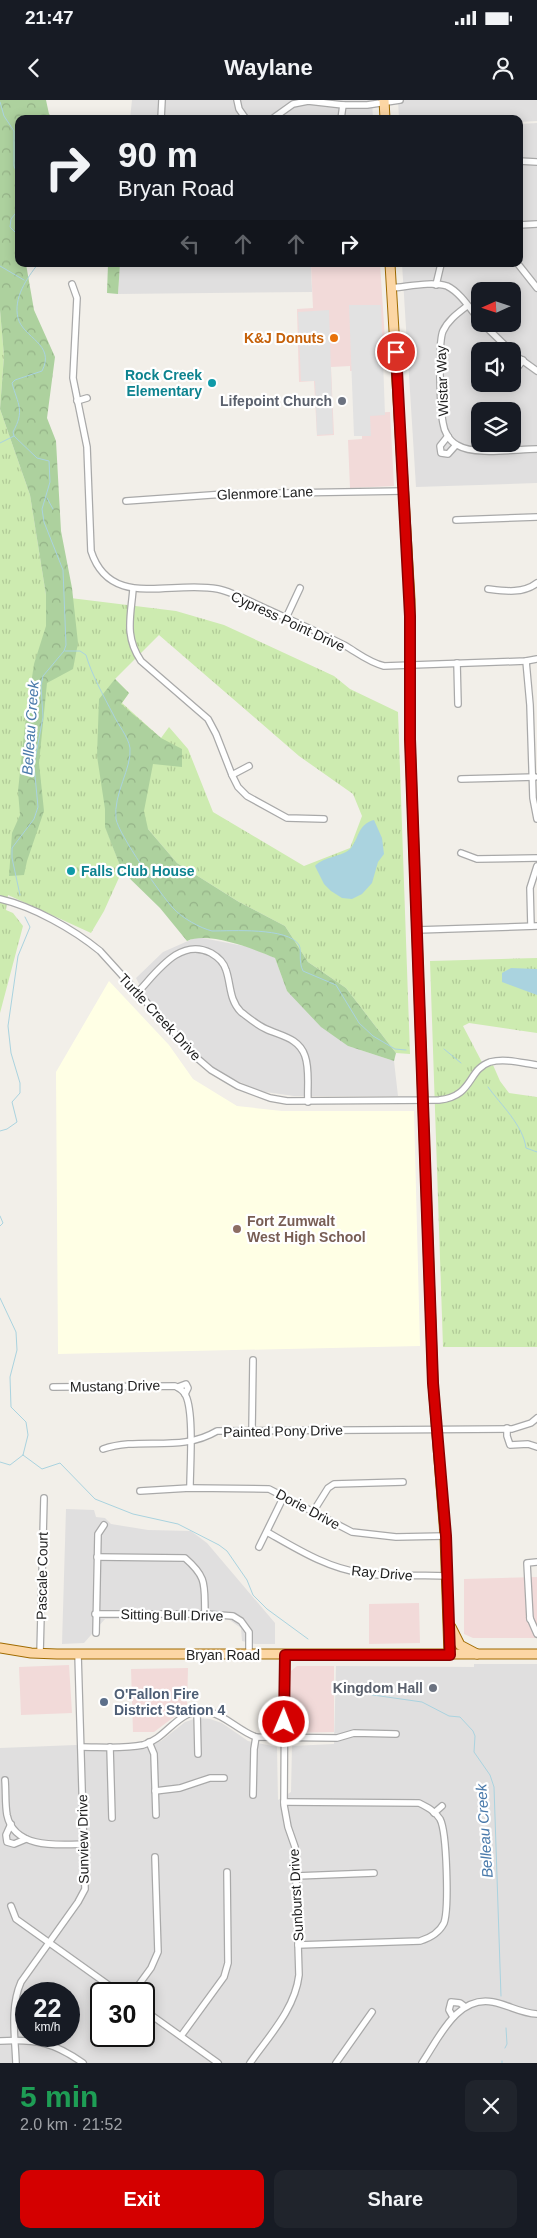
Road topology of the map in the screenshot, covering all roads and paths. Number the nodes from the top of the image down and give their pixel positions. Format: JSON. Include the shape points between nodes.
{"nodes":[{"id":1,"x":162,"y":100,"type":"edge"},
{"id":2,"x":236,"y":100,"type":"edge"},
{"id":3,"x":400,"y":100,"type":"edge"},
{"id":4,"x":384,"y":102,"type":"edge"},
{"id":5,"x":343,"y":106,"type":"junction"},
{"id":6,"x":161,"y":115,"type":"edge"},
{"id":7,"x":243,"y":115,"type":"edge"},
{"id":8,"x":278,"y":115,"type":"edge"},
{"id":9,"x":342,"y":115,"type":"edge"},
{"id":10,"x":385,"y":115,"type":"edge"},
{"id":11,"x":523,"y":161,"type":"edge"},
{"id":12,"x":537,"y":162,"type":"edge"},
{"id":13,"x":537,"y":224,"type":"edge"},
{"id":14,"x":523,"y":225,"type":"edge"},
{"id":15,"x":390,"y":267,"type":"edge"},
{"id":16,"x":439,"y":267,"type":"edge"},
{"id":17,"x":520,"y":267,"type":"edge"},
{"id":18,"x":72,"y":284,"type":"dead end"},
{"id":19,"x":436,"y":285,"type":"junction"},
{"id":20,"x":391,"y":288,"type":"junction"},
{"id":21,"x":537,"y":288,"type":"edge"},
{"id":22,"x":467,"y":306,"type":"junction"},
{"id":23,"x":471,"y":311,"type":"edge"},
{"id":24,"x":491,"y":332,"type":"edge"},
{"id":25,"x":501,"y":342,"type":"edge"},
{"id":26,"x":523,"y":360,"type":"joint"},
{"id":27,"x":521,"y":363,"type":"edge"},
{"id":28,"x":537,"y":371,"type":"edge"},
{"id":29,"x":87,"y":398,"type":"dead end"},
{"id":30,"x":77,"y":401,"type":"junction"},
{"id":31,"x":448,"y":436,"type":"junction"},
{"id":32,"x":456,"y":445,"type":"junction"},
{"id":33,"x":537,"y":449,"type":"edge"},
{"id":34,"x":404,"y":491,"type":"junction"},
{"id":35,"x":126,"y":501,"type":"dead end"},
{"id":36,"x":537,"y":517,"type":"edge"},
{"id":37,"x":456,"y":520,"type":"dead end"},
{"id":38,"x":537,"y":583,"type":"edge"},
{"id":39,"x":300,"y":588,"type":"dead end"},
{"id":40,"x":133,"y":589,"type":"junction"},
{"id":41,"x":488,"y":589,"type":"dead end"},
{"id":42,"x":286,"y":618,"type":"junction"},
{"id":43,"x":537,"y":658,"type":"edge"},
{"id":44,"x":526,"y":661,"type":"junction"},
{"id":45,"x":457,"y":663,"type":"junction"},
{"id":46,"x":411,"y":665,"type":"junction"},
{"id":47,"x":458,"y":704,"type":"dead end"},
{"id":48,"x":250,"y":766,"type":"dead end"},
{"id":49,"x":232,"y":775,"type":"junction"},
{"id":50,"x":535,"y":777,"type":"edge"},
{"id":51,"x":461,"y":779,"type":"dead end"},
{"id":52,"x":324,"y":819,"type":"dead end"},
{"id":53,"x":537,"y":819,"type":"edge"},
{"id":54,"x":462,"y":853,"type":"dead end"},
{"id":55,"x":537,"y":858,"type":"edge"},
{"id":56,"x":537,"y":866,"type":"edge"},
{"id":57,"x":0,"y":899,"type":"edge"},
{"id":58,"x":534,"y":926,"type":"edge"},
{"id":59,"x":417,"y":930,"type":"junction"},
{"id":60,"x":138,"y":992,"type":"junction"},
{"id":61,"x":537,"y":1065,"type":"edge"},
{"id":62,"x":424,"y":1100,"type":"junction"},
{"id":63,"x":308,"y":1102,"type":"junction"},
{"id":64,"x":253,"y":1360,"type":"dead end"},
{"id":65,"x":52,"y":1387,"type":"dead end"},
{"id":66,"x":537,"y":1418,"type":"edge"},
{"id":67,"x":436,"y":1428,"type":"junction"},
{"id":68,"x":507,"y":1428,"type":"junction"},
{"id":69,"x":252,"y":1430,"type":"junction"},
{"id":70,"x":191,"y":1443,"type":"junction"},
{"id":71,"x":537,"y":1448,"type":"edge"},
{"id":72,"x":103,"y":1449,"type":"dead end"},
{"id":73,"x":403,"y":1482,"type":"dead end"},
{"id":74,"x":190,"y":1488,"type":"junction"},
{"id":75,"x":140,"y":1491,"type":"dead end"},
{"id":76,"x":284,"y":1496,"type":"junction"},
{"id":77,"x":44,"y":1498,"type":"dead end"},
{"id":78,"x":312,"y":1512,"type":"junction"},
{"id":79,"x":104,"y":1525,"type":"dead end"},
{"id":80,"x":266,"y":1532,"type":"junction"},
{"id":81,"x":446,"y":1536,"type":"junction"},
{"id":82,"x":259,"y":1547,"type":"dead end"},
{"id":83,"x":97,"y":1557,"type":"junction"},
{"id":84,"x":537,"y":1562,"type":"edge"},
{"id":85,"x":527,"y":1563,"type":"junction"},
{"id":86,"x":520,"y":1564,"type":"dead end"},
{"id":87,"x":447,"y":1576,"type":"junction"},
{"id":88,"x":96,"y":1614,"type":"junction"},
{"id":89,"x":205,"y":1614,"type":"junction"},
{"id":90,"x":448,"y":1622,"type":"junction"},
{"id":91,"x":96,"y":1632,"type":"dead end"},
{"id":92,"x":537,"y":1634,"type":"edge"},
{"id":93,"x":0,"y":1648,"type":"edge"},
{"id":94,"x":40,"y":1654,"type":"junction"},
{"id":95,"x":78,"y":1654,"type":"junction"},
{"id":96,"x":478,"y":1654,"type":"junction"},
{"id":97,"x":537,"y":1654,"type":"edge"},
{"id":98,"x":249,"y":1655,"type":"junction"},
{"id":99,"x":285,"y":1655,"type":"junction"},
{"id":100,"x":450,"y":1655,"type":"junction"},
{"id":101,"x":197,"y":1711,"type":"junction"},
{"id":102,"x":396,"y":1734,"type":"dead end"},
{"id":103,"x":256,"y":1737,"type":"junction"},
{"id":104,"x":284,"y":1738,"type":"junction"},
{"id":105,"x":149,"y":1742,"type":"junction"},
{"id":106,"x":110,"y":1747,"type":"junction"},
{"id":107,"x":81,"y":1748,"type":"junction"},
{"id":108,"x":198,"y":1754,"type":"dead end"},
{"id":109,"x":224,"y":1778,"type":"dead end"},
{"id":110,"x":5,"y":1780,"type":"dead end"},
{"id":111,"x":155,"y":1791,"type":"junction"},
{"id":112,"x":253,"y":1795,"type":"dead end"},
{"id":113,"x":284,"y":1802,"type":"junction"},
{"id":114,"x":442,"y":1806,"type":"dead end"},
{"id":115,"x":434,"y":1813,"type":"junction"},
{"id":116,"x":156,"y":1815,"type":"dead end"},
{"id":117,"x":112,"y":1818,"type":"dead end"},
{"id":118,"x":11,"y":1824,"type":"junction"},
{"id":119,"x":26,"y":1839,"type":"junction"},
{"id":120,"x":84,"y":1844,"type":"junction"},
{"id":121,"x":155,"y":1857,"type":"dead end"},
{"id":122,"x":227,"y":1872,"type":"dead end"},
{"id":123,"x":374,"y":1872,"type":"dead end"},
{"id":124,"x":296,"y":1876,"type":"junction"},
{"id":125,"x":11,"y":1906,"type":"dead end"},
{"id":126,"x":436,"y":1933,"type":"junction"},
{"id":127,"x":443,"y":1937,"type":"dead end"},
{"id":128,"x":49,"y":1944,"type":"junction"},
{"id":129,"x":298,"y":1945,"type":"junction"},
{"id":130,"x":22,"y":1982,"type":"edge"},
{"id":131,"x":104,"y":1982,"type":"edge"},
{"id":132,"x":141,"y":1982,"type":"edge"},
{"id":133,"x":15,"y":2000,"type":"edge"},
{"id":134,"x":464,"y":2006,"type":"junction"},
{"id":135,"x":372,"y":2012,"type":"dead end"},
{"id":136,"x":537,"y":2014,"type":"edge"},
{"id":137,"x":454,"y":2017,"type":"junction"},
{"id":138,"x":155,"y":2018,"type":"edge"},
{"id":139,"x":181,"y":2036,"type":"junction"},
{"id":140,"x":15,"y":2040,"type":"joint"},
{"id":141,"x":0,"y":2041,"type":"edge"},
{"id":142,"x":15,"y":2047,"type":"edge"},
{"id":143,"x":58,"y":2047,"type":"edge"},
{"id":144,"x":16,"y":2063,"type":"edge"},
{"id":145,"x":83,"y":2063,"type":"edge"},
{"id":146,"x":218,"y":2063,"type":"edge"},
{"id":147,"x":250,"y":2063,"type":"edge"},
{"id":148,"x":336,"y":2063,"type":"edge"},
{"id":149,"x":422,"y":2063,"type":"edge"}],
"edges":[{"from":1,"to":6,"type":"street"},
{"from":2,"to":7,"type":"street"},
{"from":3,"to":4,"type":"street"},
{"from":4,"to":5,"type":"street"},
{"from":4,"to":10,"type":"main road"},
{"from":5,"to":8,"type":"street","via":[[301,102]]},
{"from":5,"to":9,"type":"street"},
{"from":11,"to":12,"type":"street"},
{"from":13,"to":14,"type":"street"},
{"from":15,"to":20,"type":"main road"},
{"from":16,"to":19,"type":"street"},
{"from":17,"to":21,"type":"street"},
{"from":18,"to":30,"type":"street","name":"Cypress Point Drive","via":[[77,298],[72,378]]},
{"from":19,"to":20,"type":"street"},
{"from":19,"to":22,"type":"street","via":[[453,290]]},
{"from":20,"to":34,"type":"main road"},
{"from":22,"to":23,"type":"street"},
{"from":22,"to":31,"type":"street","name":"Wistar Way","via":[[443,330],[439,346],[442,423]]},
{"from":24,"to":25,"type":"street"},
{"from":26,"to":27,"type":"street"},
{"from":26,"to":28,"type":"street"},
{"from":29,"to":30,"type":"street"},
{"from":30,"to":40,"type":"street","name":"Cypress Point Drive","via":[[87,447],[91,551],[96,566],[106,578]]},
{"from":31,"to":32,"type":"street","name":"Wistar Way"},
{"from":31,"to":32,"type":"street","name":"Wistar Way","via":[[440,446],[441,453],[448,454]]},
{"from":32,"to":33,"type":"street","name":"Wistar Way","via":[[478,450]]},
{"from":34,"to":35,"type":"street","name":"Glenmore Lane","via":[[225,494]]},
{"from":34,"to":46,"type":"main road"},
{"from":36,"to":37,"type":"street"},
{"from":38,"to":41,"type":"street","via":[[527,589]]},
{"from":39,"to":42,"type":"street"},
{"from":40,"to":42,"type":"street","name":"Cypress Point Drive","via":[[182,586],[218,589]]},
{"from":40,"to":49,"type":"street","via":[[130,638],[134,650],[141,661],[208,719]]},
{"from":42,"to":46,"type":"street","name":"Cypress Point Drive","via":[[370,662],[387,667]]},
{"from":43,"to":44,"type":"street","name":"Cypress Point Drive"},
{"from":44,"to":45,"type":"street","name":"Cypress Point Drive"},
{"from":44,"to":50,"type":"street"},
{"from":45,"to":46,"type":"street","name":"Cypress Point Drive"},
{"from":45,"to":47,"type":"street"},
{"from":46,"to":59,"type":"main road","via":[[410,739]]},
{"from":48,"to":49,"type":"street"},
{"from":49,"to":52,"type":"street","via":[[247,796],[280,816],[295,820]]},
{"from":50,"to":51,"type":"street"},
{"from":50,"to":53,"type":"street","via":[[533,798]]},
{"from":54,"to":55,"type":"street","via":[[477,859]]},
{"from":56,"to":58,"type":"street","via":[[530,888]]},
{"from":57,"to":60,"type":"street","name":"Turtle Creek Drive","via":[[16,903],[82,936],[100,950]]},
{"from":58,"to":59,"type":"street"},
{"from":59,"to":62,"type":"main road"},
{"from":60,"to":63,"type":"street","name":"Turtle Creek Drive","via":[[196,1058],[229,1081],[270,1098]]},
{"from":60,"to":63,"type":"street","via":[[185,950],[197,948],[216,955],[226,968],[231,995],[239,1010],[265,1028],[288,1037],[302,1050],[307,1064]]},
{"from":61,"to":62,"type":"street","name":"Turtle Creek Drive","via":[[491,1062],[485,1064],[465,1090],[455,1097]]},
{"from":62,"to":63,"type":"street","name":"Turtle Creek Drive"},
{"from":62,"to":67,"type":"main road"},
{"from":64,"to":69,"type":"street"},
{"from":65,"to":70,"type":"street","name":"Mustang Drive","via":[[178,1387],[188,1404]]},
{"from":66,"to":68,"type":"street","name":"Painted Pony Drive","via":[[522,1427]]},
{"from":67,"to":68,"type":"street","name":"Painted Pony Drive"},
{"from":67,"to":69,"type":"street","name":"Painted Pony Drive"},
{"from":67,"to":81,"type":"main road"},
{"from":68,"to":71,"type":"street","via":[[510,1445],[528,1444]]},
{"from":69,"to":70,"type":"street","name":"Painted Pony Drive","via":[[217,1431]]},
{"from":70,"to":72,"type":"street","name":"Painted Pony Drive","via":[[117,1444]]},
{"from":70,"to":74,"type":"street","name":"Mustang Drive"},
{"from":73,"to":78,"type":"street","via":[[334,1484]]},
{"from":74,"to":75,"type":"street","name":"Dorie Drive"},
{"from":74,"to":76,"type":"street","name":"Dorie Drive","via":[[269,1489]]},
{"from":76,"to":78,"type":"street","name":"Dorie Drive"},
{"from":76,"to":80,"type":"street"},
{"from":77,"to":94,"type":"street","name":"Pascale Court"},
{"from":78,"to":81,"type":"street","name":"Dorie Drive","via":[[352,1532],[396,1537]]},
{"from":79,"to":83,"type":"street","via":[[98,1534]]},
{"from":80,"to":82,"type":"street"},
{"from":80,"to":87,"type":"street","name":"Ray Drive","via":[[304,1553],[346,1570]]},
{"from":81,"to":87,"type":"main road"},
{"from":83,"to":88,"type":"street"},
{"from":83,"to":89,"type":"street","via":[[184,1558],[204,1581]]},
{"from":84,"to":85,"type":"street"},
{"from":85,"to":86,"type":"street"},
{"from":85,"to":92,"type":"street","via":[[530,1618]]},
{"from":87,"to":90,"type":"main road"},
{"from":88,"to":89,"type":"street","name":"Sitting Bull Drive"},
{"from":88,"to":91,"type":"street"},
{"from":89,"to":98,"type":"street","name":"Sitting Bull Drive","via":[[232,1616],[241,1621],[249,1632]]},
{"from":90,"to":96,"type":"main road","via":[[460,1644]]},
{"from":90,"to":100,"type":"main road"},
{"from":93,"to":94,"type":"main road","name":"Bryan Road"},
{"from":94,"to":95,"type":"main road","name":"Bryan Road"},
{"from":95,"to":98,"type":"main road","name":"Bryan Road"},
{"from":95,"to":107,"type":"street","name":"Sunview Drive"},
{"from":96,"to":97,"type":"main road","name":"Bryan Road"},
{"from":96,"to":100,"type":"main road","name":"Bryan Road"},
{"from":98,"to":99,"type":"main road","name":"Bryan Road"},
{"from":99,"to":100,"type":"main road","name":"Bryan Road"},
{"from":99,"to":104,"type":"street","name":"Sunburst Drive"},
{"from":101,"to":103,"type":"street","via":[[221,1716],[244,1733]]},
{"from":101,"to":105,"type":"street","via":[[182,1716]]},
{"from":101,"to":108,"type":"street"},
{"from":102,"to":104,"type":"street"},
{"from":103,"to":104,"type":"street"},
{"from":103,"to":112,"type":"street"},
{"from":104,"to":113,"type":"street","name":"Sunburst Drive"},
{"from":105,"to":106,"type":"street"},
{"from":105,"to":111,"type":"street","via":[[154,1754]]},
{"from":106,"to":107,"type":"street"},
{"from":106,"to":117,"type":"street"},
{"from":107,"to":120,"type":"street","name":"Sunview Drive"},
{"from":109,"to":111,"type":"street","via":[[210,1778],[180,1788]]},
{"from":110,"to":118,"type":"street","via":[[6,1809]]},
{"from":111,"to":116,"type":"street"},
{"from":113,"to":115,"type":"street","via":[[419,1803]]},
{"from":113,"to":124,"type":"street","name":"Sunburst Drive","via":[[295,1847]]},
{"from":114,"to":115,"type":"street"},
{"from":115,"to":126,"type":"street","via":[[444,1829],[447,1907],[444,1923]]},
{"from":118,"to":119,"type":"street"},
{"from":118,"to":119,"type":"street","via":[[7,1842],[14,1844]]},
{"from":119,"to":120,"type":"street","via":[[52,1845]]},
{"from":120,"to":128,"type":"street","name":"Sunview Drive","via":[[85,1889]]},
{"from":121,"to":132,"type":"street","via":[[158,1952]]},
{"from":122,"to":139,"type":"street","via":[[228,1963],[224,1977]]},
{"from":123,"to":124,"type":"street"},
{"from":124,"to":129,"type":"street","name":"Sunburst Drive"},
{"from":125,"to":128,"type":"street","via":[[16,1919]]},
{"from":126,"to":127,"type":"street"},
{"from":126,"to":129,"type":"street","via":[[420,1941]]},
{"from":128,"to":130,"type":"street","name":"Sunview Drive"},
{"from":128,"to":131,"type":"street"},
{"from":129,"to":147,"type":"street","name":"Sunburst Drive","via":[[299,1976],[294,1997]]},
{"from":133,"to":140,"type":"street","name":"Sunview Drive"},
{"from":134,"to":136,"type":"street","via":[[491,2001],[516,2011]]},
{"from":134,"to":137,"type":"street"},
{"from":134,"to":137,"type":"street","via":[[452,2002],[449,2010]]},
{"from":135,"to":148,"type":"street"},
{"from":137,"to":149,"type":"street"},
{"from":138,"to":139,"type":"street"},
{"from":139,"to":146,"type":"street"},
{"from":140,"to":141,"type":"street"},
{"from":142,"to":144,"type":"street","name":"Sunview Drive"},
{"from":143,"to":145,"type":"street"}]}
